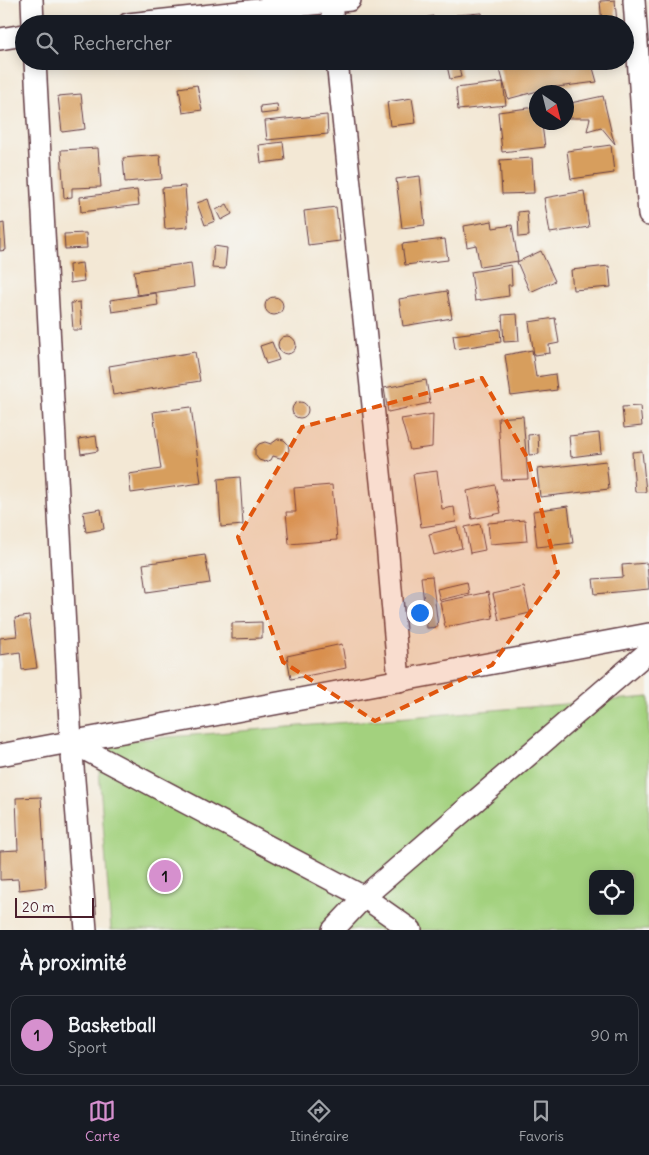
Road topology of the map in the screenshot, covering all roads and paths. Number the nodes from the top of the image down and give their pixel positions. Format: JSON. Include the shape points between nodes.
{"nodes":[{"id":1,"x":32,"y":0,"type":"edge"},
{"id":2,"x":634,"y":0,"type":"edge"},
{"id":3,"x":340,"y":1,"type":"edge"},
{"id":4,"x":33,"y":15,"type":"edge"},
{"id":5,"x":211,"y":15,"type":"edge"},
{"id":6,"x":336,"y":15,"type":"edge"},
{"id":7,"x":15,"y":36,"type":"edge"},
{"id":8,"x":0,"y":39,"type":"edge"},
{"id":9,"x":36,"y":70,"type":"edge"},
{"id":10,"x":338,"y":70,"type":"edge"},
{"id":11,"x":649,"y":215,"type":"edge"},
{"id":12,"x":649,"y":634,"type":"edge"},
{"id":13,"x":649,"y":651,"type":"edge"},
{"id":14,"x":399,"y":681,"type":"junction"},
{"id":15,"x":71,"y":742,"type":"junction"},
{"id":16,"x":0,"y":755,"type":"edge"},
{"id":17,"x":364,"y":897,"type":"junction"},
{"id":18,"x":86,"y":930,"type":"edge"},
{"id":19,"x":333,"y":930,"type":"edge"},
{"id":20,"x":411,"y":930,"type":"edge"}],
"edges":[{"from":1,"to":4,"type":"street"},
{"from":2,"to":11,"type":"street"},
{"from":3,"to":5,"type":"street"},
{"from":3,"to":6,"type":"street"},
{"from":7,"to":8,"type":"street"},
{"from":9,"to":15,"type":"street"},
{"from":10,"to":14,"type":"street"},
{"from":12,"to":14,"type":"street"},
{"from":13,"to":17,"type":"street"},
{"from":14,"to":15,"type":"street"},
{"from":15,"to":16,"type":"street"},
{"from":15,"to":17,"type":"street"},
{"from":15,"to":18,"type":"street"},
{"from":17,"to":19,"type":"street"},
{"from":17,"to":20,"type":"street"}]}
